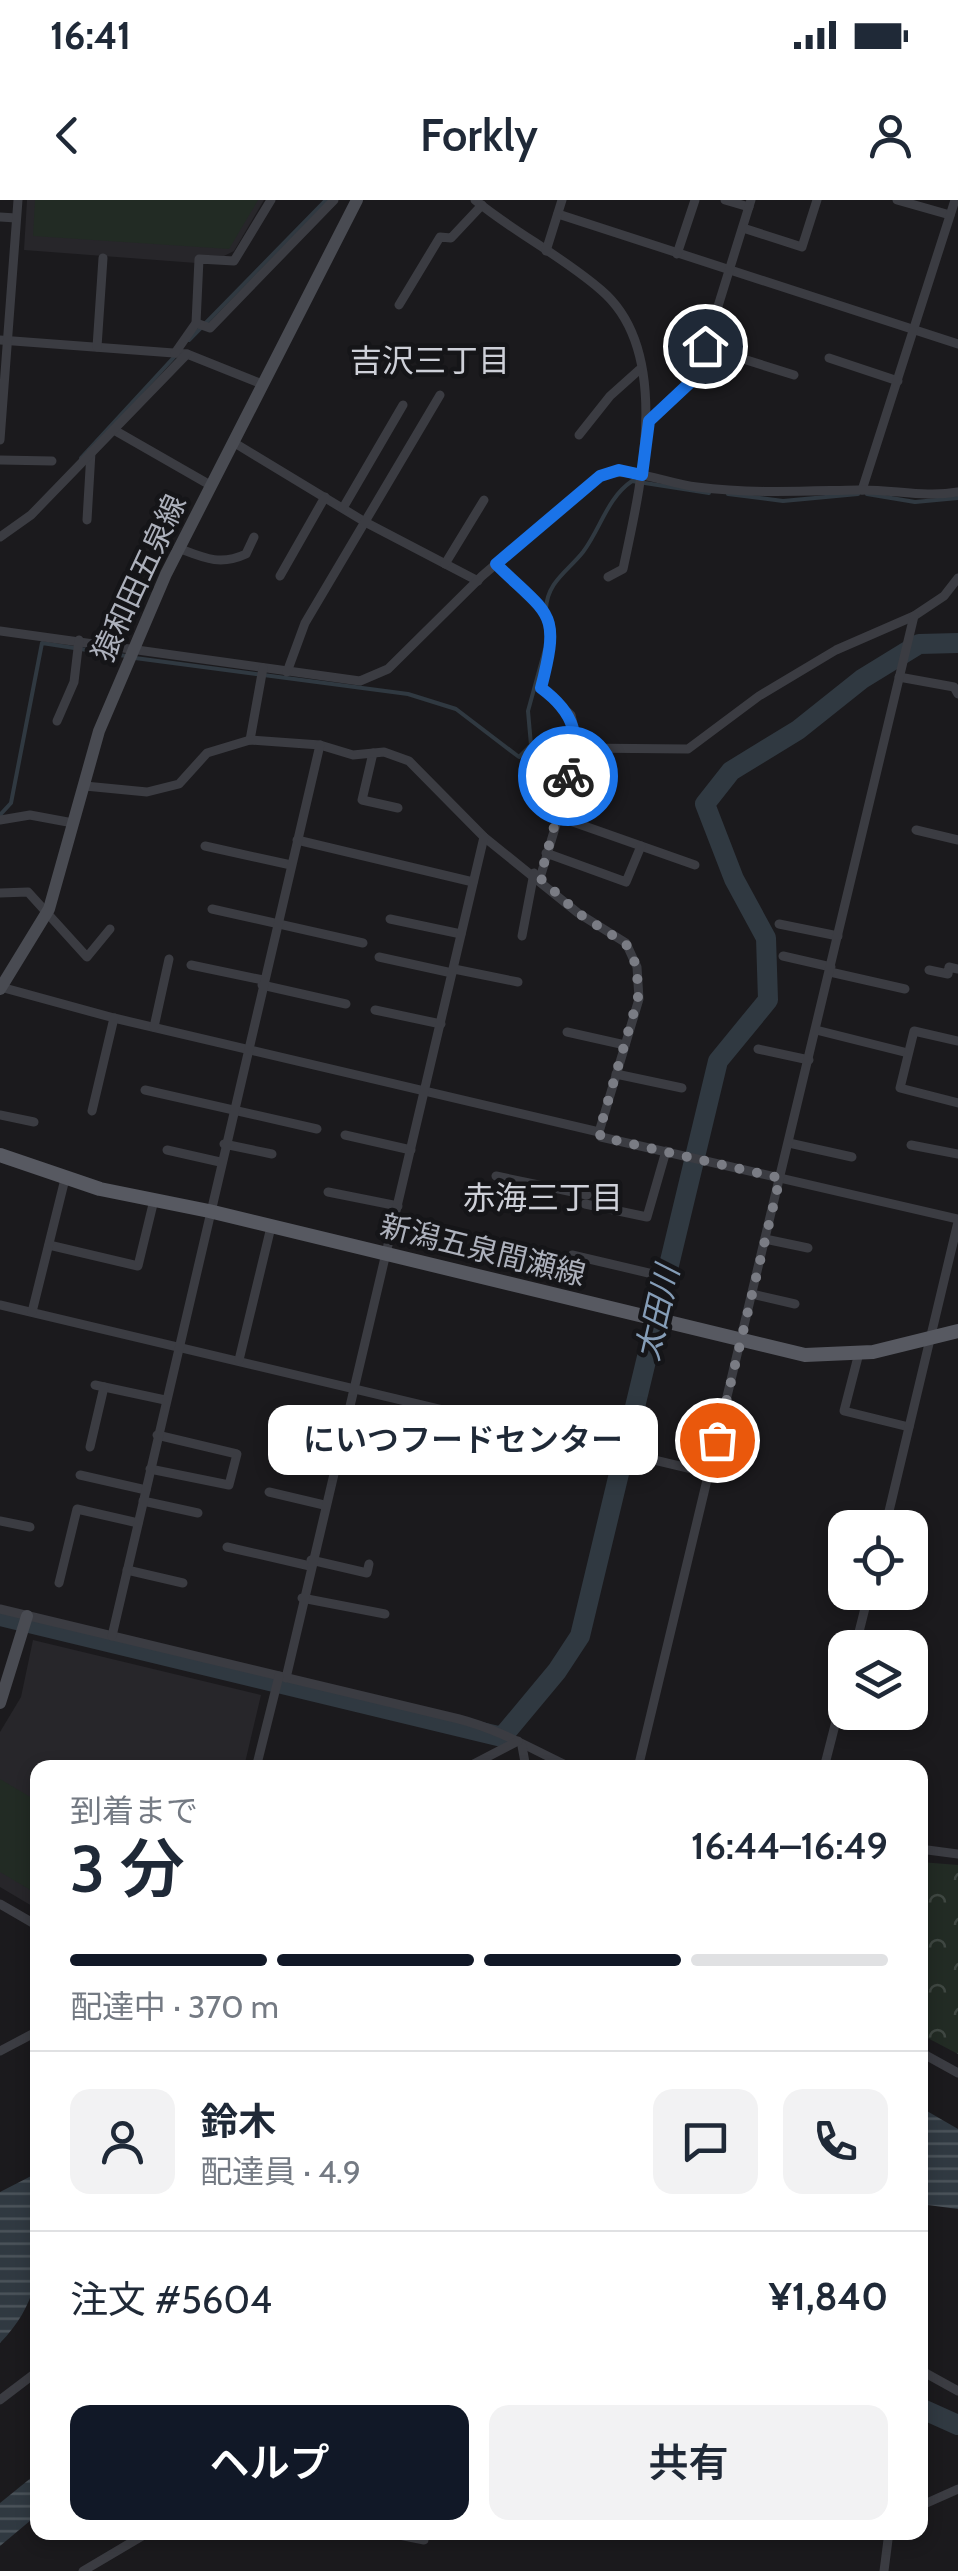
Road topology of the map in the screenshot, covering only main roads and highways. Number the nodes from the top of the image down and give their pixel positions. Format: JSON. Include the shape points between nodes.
{"nodes":[{"id":1,"x":354,"y":206,"type":"edge"},
{"id":2,"x":1,"y":988,"type":"edge"},
{"id":3,"x":0,"y":1155,"type":"edge"},
{"id":4,"x":958,"y":1331,"type":"edge"},
{"id":5,"x":25,"y":1620,"type":"road end"},
{"id":6,"x":4,"y":1685,"type":"edge"},
{"id":7,"x":0,"y":1704,"type":"edge"}],
"edges":[{"from":1,"to":2,"type":"main road","name":"猿和田五泉線","via":[[178,548],[111,700],[45,915]]},
{"from":3,"to":4,"type":"main road","name":"新潟五泉間瀬線","via":[[65,1178],[805,1355],[859,1353]]},
{"from":5,"to":6,"type":"main road"},
{"from":6,"to":7,"type":"main road"}]}
